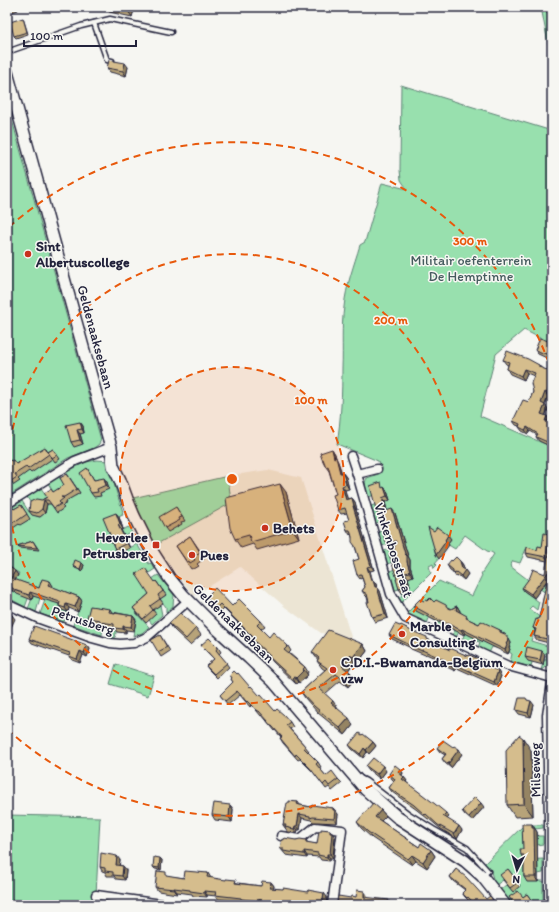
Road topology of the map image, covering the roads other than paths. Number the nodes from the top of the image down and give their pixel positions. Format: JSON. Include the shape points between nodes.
{"nodes":[{"id":1,"x":94,"y":23,"type":"junction"},
{"id":2,"x":171,"y":32,"type":"dead end"},
{"id":3,"x":7,"y":52,"type":"edge"},
{"id":4,"x":112,"y":61,"type":"edge"},
{"id":5,"x":7,"y":72,"type":"edge"},
{"id":6,"x":111,"y":447,"type":"junction"},
{"id":7,"x":351,"y":456,"type":"dead end"},
{"id":8,"x":377,"y":469,"type":"dead end"},
{"id":9,"x":357,"y":474,"type":"junction"},
{"id":10,"x":7,"y":504,"type":"edge"},
{"id":11,"x":188,"y":601,"type":"junction"},
{"id":12,"x":7,"y":604,"type":"edge"},
{"id":13,"x":552,"y":678,"type":"edge"},
{"id":14,"x":552,"y":683,"type":"edge"},
{"id":15,"x":549,"y":716,"type":"edge"},
{"id":16,"x":281,"y":836,"type":"dead end"},
{"id":17,"x":96,"y":895,"type":"dead end"},
{"id":18,"x":169,"y":905,"type":"edge"},
{"id":19,"x":332,"y":905,"type":"edge"},
{"id":20,"x":505,"y":905,"type":"edge"},
{"id":21,"x":549,"y":905,"type":"edge"}],
"edges":[{"from":1,"to":2,"type":"lane","via":[[110,19]]},
{"from":1,"to":3,"type":"lane"},
{"from":1,"to":4,"type":"lane","via":[[108,60]]},
{"from":5,"to":6,"type":"street","name":"Geldenaaksebaan"},
{"from":6,"to":10,"type":"street","via":[[74,461]]},
{"from":6,"to":11,"type":"street","name":"Geldenaaksebaan","via":[[121,465],[120,480],[134,516],[150,548]]},
{"from":7,"to":9,"type":"street","name":"Vinkenbosstraat"},
{"from":8,"to":9,"type":"street"},
{"from":9,"to":13,"type":"street","name":"Vinkenbosstraat","via":[[391,594],[405,618],[508,666]]},
{"from":11,"to":12,"type":"street","name":"Petrusberg","via":[[147,637],[134,643],[120,644],[92,638]]},
{"from":11,"to":20,"type":"street","name":"Geldenaaksebaan","via":[[273,681],[365,789],[397,817],[482,876]]},
{"from":14,"to":15,"type":"street","name":"Milseweg"},
{"from":15,"to":21,"type":"street","name":"Milseweg"},
{"from":16,"to":19,"type":"street","via":[[300,839],[315,827],[342,830]]},
{"from":17,"to":18,"type":"street"}]}
